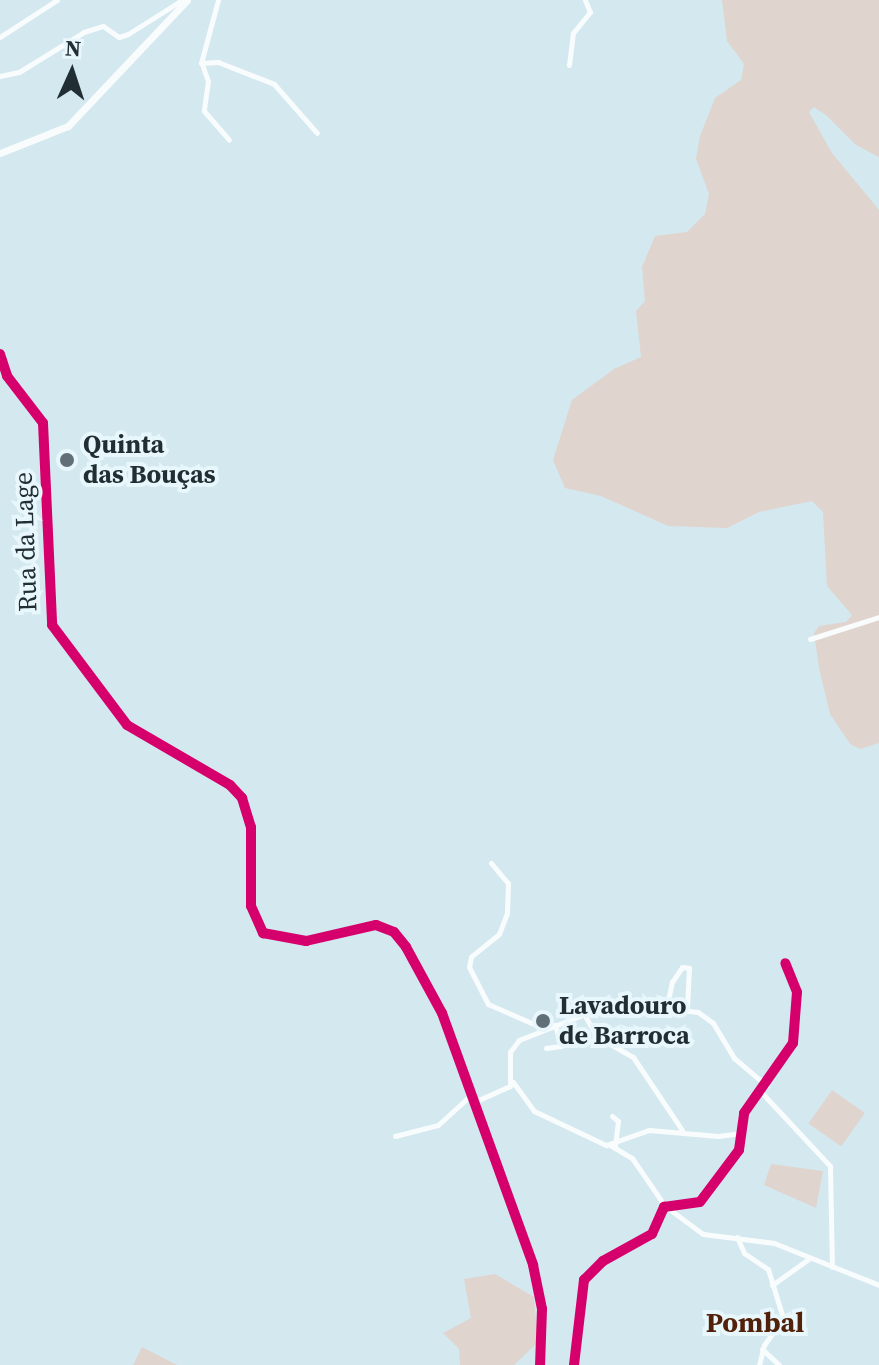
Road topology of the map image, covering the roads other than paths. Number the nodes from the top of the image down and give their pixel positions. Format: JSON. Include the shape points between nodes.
{"nodes":[{"id":1,"x":57,"y":0,"type":"edge"},
{"id":2,"x":184,"y":0,"type":"edge"},
{"id":3,"x":218,"y":0,"type":"edge"},
{"id":4,"x":585,"y":0,"type":"edge"},
{"id":5,"x":0,"y":37,"type":"edge"},
{"id":6,"x":202,"y":64,"type":"junction"},
{"id":7,"x":569,"y":65,"type":"dead end"},
{"id":8,"x":0,"y":76,"type":"edge"},
{"id":9,"x":317,"y":133,"type":"dead end"},
{"id":10,"x":229,"y":140,"type":"dead end"},
{"id":11,"x":0,"y":153,"type":"edge"},
{"id":12,"x":0,"y":354,"type":"edge"},
{"id":13,"x":10,"y":379,"type":"junction"},
{"id":14,"x":0,"y":384,"type":"edge"},
{"id":15,"x":879,"y":617,"type":"edge"},
{"id":16,"x":810,"y":639,"type":"dead end"},
{"id":17,"x":491,"y":863,"type":"dead end"},
{"id":18,"x":785,"y":963,"type":"dead end"},
{"id":19,"x":667,"y":1005,"type":"junction"},
{"id":20,"x":687,"y":1008,"type":"junction"},
{"id":21,"x":584,"y":1014,"type":"junction"},
{"id":22,"x":555,"y":1025,"type":"junction"},
{"id":23,"x":543,"y":1028,"type":"junction"},
{"id":24,"x":546,"y":1048,"type":"dead end"},
{"id":25,"x":511,"y":1078,"type":"junction"},
{"id":26,"x":767,"y":1086,"type":"junction"},
{"id":27,"x":762,"y":1093,"type":"junction"},
{"id":28,"x":473,"y":1098,"type":"junction"},
{"id":29,"x":612,"y":1116,"type":"dead end"},
{"id":30,"x":682,"y":1130,"type":"junction"},
{"id":31,"x":742,"y":1133,"type":"junction"},
{"id":32,"x":395,"y":1136,"type":"dead end"},
{"id":33,"x":613,"y":1145,"type":"junction"},
{"id":34,"x":665,"y":1206,"type":"junction"},
{"id":35,"x":737,"y":1237,"type":"junction"},
{"id":36,"x":811,"y":1258,"type":"junction"},
{"id":37,"x":832,"y":1267,"type":"junction"},
{"id":38,"x":772,"y":1285,"type":"junction"},
{"id":39,"x":879,"y":1285,"type":"edge"},
{"id":40,"x":762,"y":1349,"type":"junction"},
{"id":41,"x":540,"y":1365,"type":"edge"},
{"id":42,"x":574,"y":1365,"type":"edge"},
{"id":43,"x":759,"y":1365,"type":"edge"},
{"id":44,"x":779,"y":1365,"type":"edge"}],
"edges":[{"from":1,"to":5,"type":"street"},
{"from":2,"to":8,"type":"street","via":[[128,34],[119,37],[103,26],[84,32],[19,72]]},
{"from":2,"to":11,"type":"street","via":[[71,124]]},
{"from":3,"to":6,"type":"street"},
{"from":4,"to":7,"type":"street","via":[[590,12],[573,33]]},
{"from":6,"to":9,"type":"street","via":[[218,62],[274,84]]},
{"from":6,"to":10,"type":"street","via":[[208,81],[204,111]]},
{"from":12,"to":13,"type":"street"},
{"from":13,"to":14,"type":"street"},
{"from":13,"to":28,"type":"street","name":"Rua da Lage","via":[[43,423],[52,625],[127,725],[230,785],[242,798],[251,822],[251,898],[257,926],[270,937],[301,941],[366,925],[398,935],[436,999]]},
{"from":15,"to":16,"type":"street"},
{"from":17,"to":23,"type":"street","via":[[508,883],[507,913],[499,934],[471,957],[469,967],[488,1004]]},
{"from":18,"to":26,"type":"street","via":[[797,991],[793,1043]]},
{"from":19,"to":20,"type":"street"},
{"from":19,"to":20,"type":"street","via":[[672,982],[682,967],[689,968]]},
{"from":19,"to":21,"type":"street","via":[[625,1004]]},
{"from":20,"to":26,"type":"street","via":[[713,1023],[734,1058]]},
{"from":21,"to":22,"type":"street"},
{"from":21,"to":30,"type":"street","via":[[596,1036],[633,1057]]},
{"from":22,"to":23,"type":"street"},
{"from":22,"to":24,"type":"street","via":[[561,1046]]},
{"from":23,"to":25,"type":"street","via":[[511,1048]]},
{"from":25,"to":28,"type":"street","via":[[509,1087]]},
{"from":25,"to":33,"type":"street","via":[[536,1113]]},
{"from":26,"to":27,"type":"street"},
{"from":27,"to":31,"type":"street","via":[[744,1113]]},
{"from":27,"to":37,"type":"street","via":[[830,1166]]},
{"from":28,"to":32,"type":"street","via":[[438,1125]]},
{"from":28,"to":41,"type":"street","via":[[540,1295]]},
{"from":29,"to":33,"type":"street","via":[[618,1121]]},
{"from":30,"to":31,"type":"street","via":[[718,1136]]},
{"from":30,"to":33,"type":"street","via":[[647,1130]]},
{"from":31,"to":34,"type":"street","via":[[739,1150],[708,1195],[694,1206]]},
{"from":33,"to":34,"type":"street","via":[[632,1158]]},
{"from":34,"to":35,"type":"street","via":[[705,1235]]},
{"from":34,"to":42,"type":"street","via":[[652,1234],[603,1261],[582,1284]]},
{"from":35,"to":36,"type":"street","via":[[774,1243]]},
{"from":35,"to":38,"type":"street","via":[[745,1254],[768,1269]]},
{"from":36,"to":37,"type":"street"},
{"from":36,"to":38,"type":"street"},
{"from":37,"to":39,"type":"street"},
{"from":38,"to":40,"type":"street","via":[[783,1321]]},
{"from":40,"to":43,"type":"street"},
{"from":40,"to":44,"type":"street"}]}
